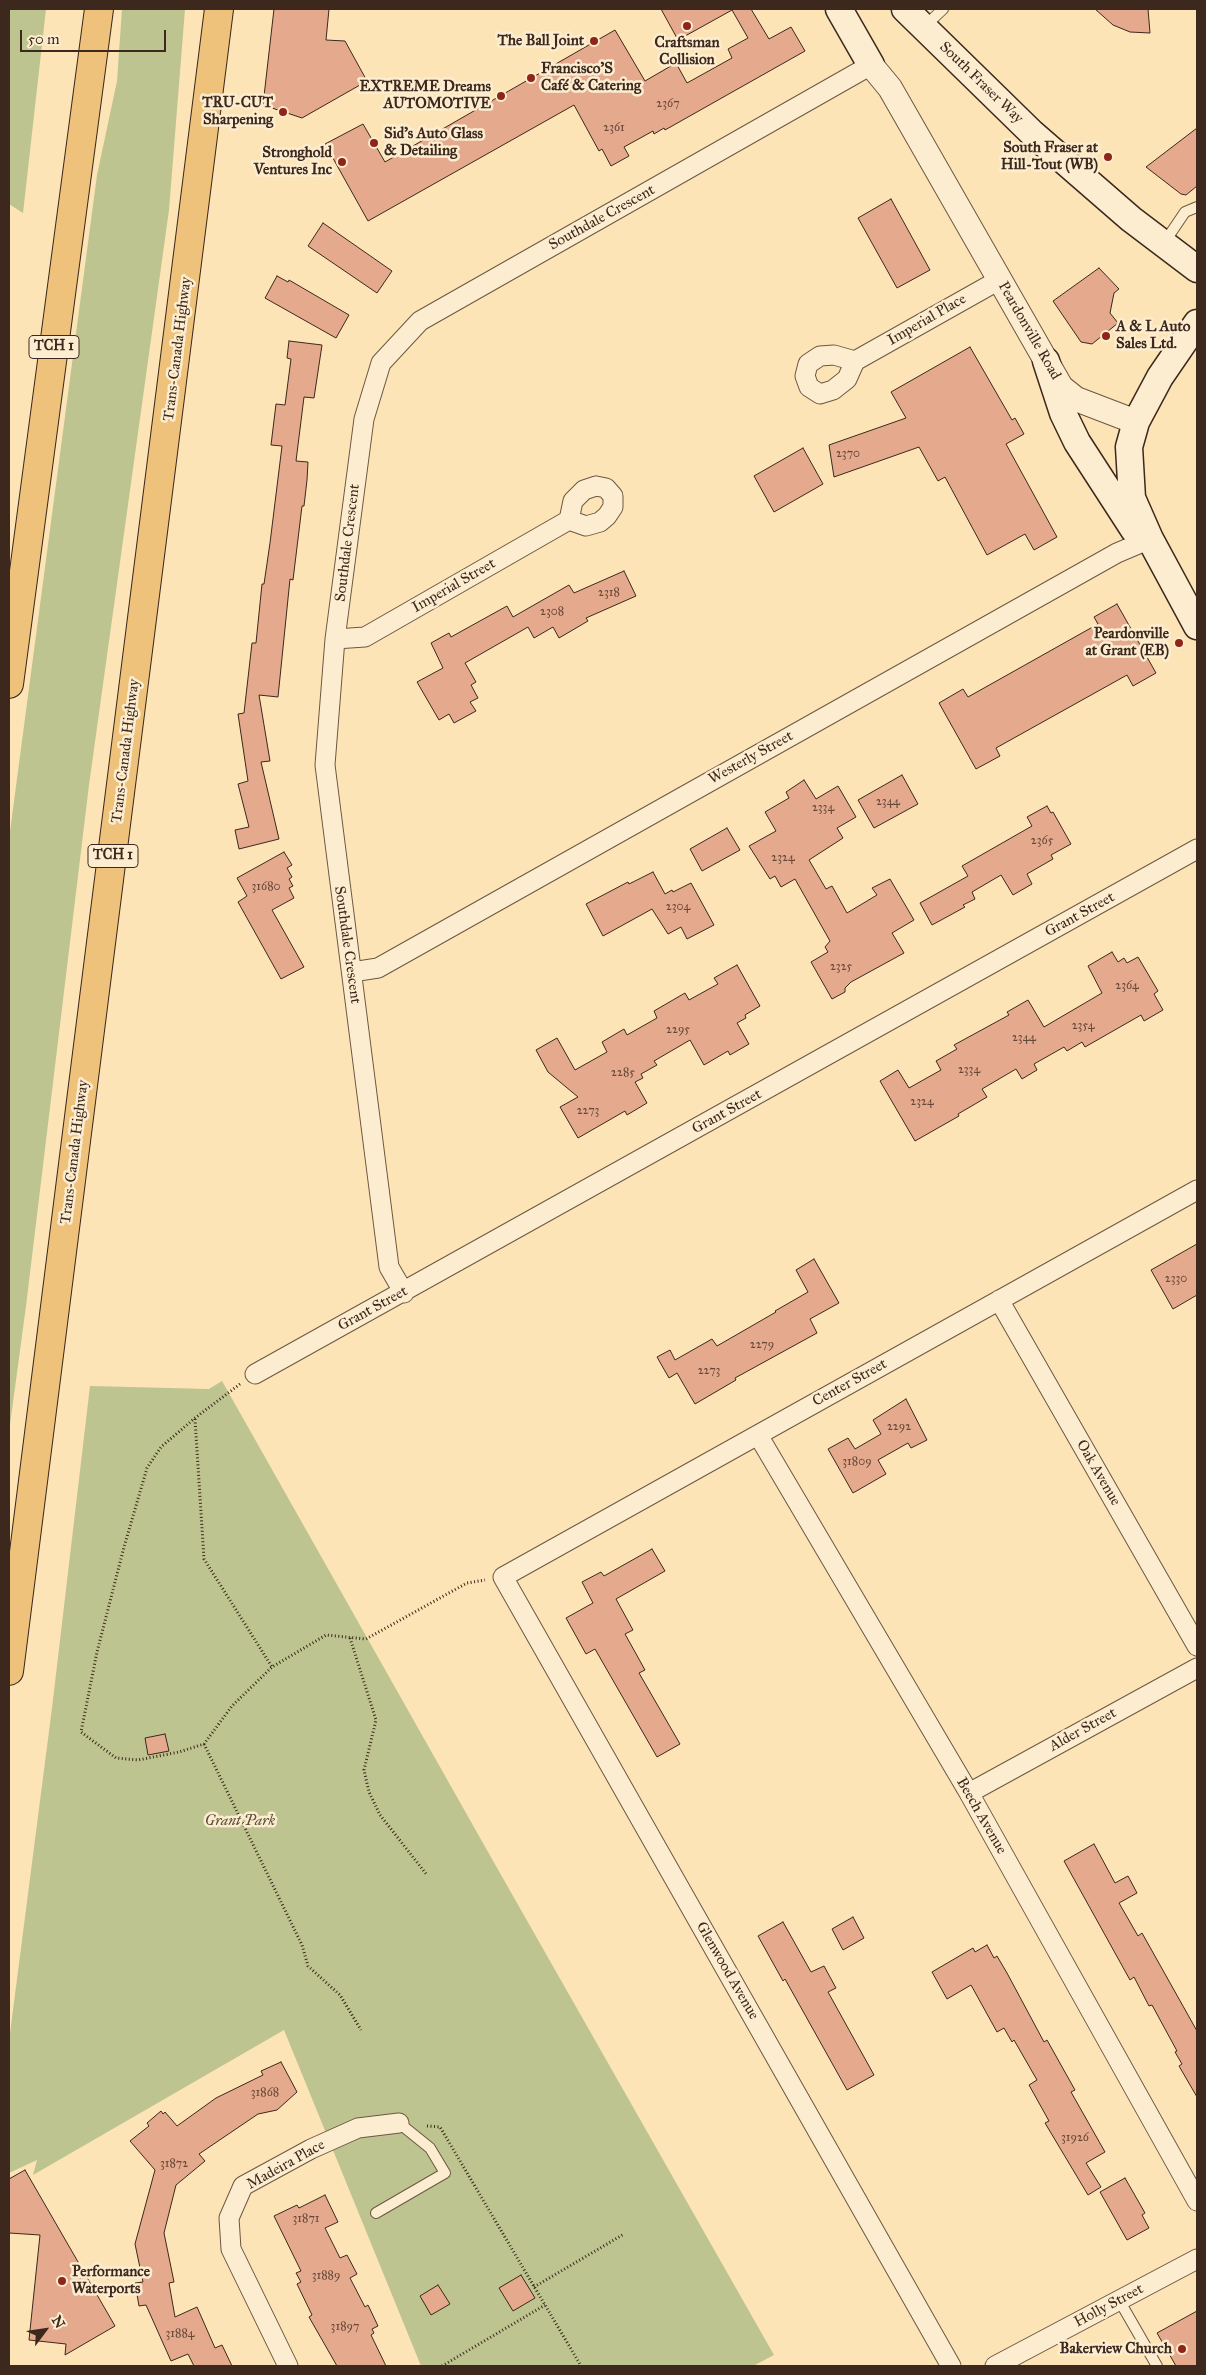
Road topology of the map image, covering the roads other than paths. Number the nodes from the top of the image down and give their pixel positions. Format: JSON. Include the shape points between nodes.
{"nodes":[{"id":1,"x":99,"y":9,"type":"edge"},
{"id":2,"x":220,"y":9,"type":"edge"},
{"id":3,"x":839,"y":9,"type":"edge"},
{"id":4,"x":905,"y":9,"type":"edge"},
{"id":5,"x":943,"y":9,"type":"edge"},
{"id":6,"x":923,"y":27,"type":"junction"},
{"id":7,"x":871,"y":65,"type":"junction"},
{"id":8,"x":1197,"y":208,"type":"edge"},
{"id":9,"x":1163,"y":244,"type":"junction"},
{"id":10,"x":1197,"y":270,"type":"edge"},
{"id":11,"x":999,"y":280,"type":"junction"},
{"id":12,"x":1197,"y":323,"type":"edge"},
{"id":13,"x":855,"y":361,"type":"dead end"},
{"id":14,"x":1046,"y":361,"type":"junction"},
{"id":15,"x":1136,"y":422,"type":"junction"},
{"id":16,"x":570,"y":520,"type":"dead end"},
{"id":17,"x":1150,"y":539,"type":"junction"},
{"id":18,"x":1197,"y":626,"type":"edge"},
{"id":19,"x":335,"y":639,"type":"junction"},
{"id":20,"x":9,"y":684,"type":"edge"},
{"id":21,"x":1197,"y":849,"type":"edge"},
{"id":22,"x":352,"y":972,"type":"junction"},
{"id":23,"x":1197,"y":1190,"type":"edge"},
{"id":24,"x":404,"y":1293,"type":"junction"},
{"id":25,"x":999,"y":1300,"type":"junction"},
{"id":26,"x":255,"y":1374,"type":"road end"},
{"id":27,"x":758,"y":1435,"type":"junction"},
{"id":28,"x":503,"y":1577,"type":"joint"},
{"id":29,"x":1197,"y":1646,"type":"edge"},
{"id":30,"x":1197,"y":1668,"type":"edge"},
{"id":31,"x":9,"y":1671,"type":"edge"},
{"id":32,"x":969,"y":1793,"type":"junction"},
{"id":33,"x":399,"y":2123,"type":"joint"},
{"id":34,"x":1197,"y":2201,"type":"edge"},
{"id":35,"x":376,"y":2213,"type":"dead end"},
{"id":36,"x":1197,"y":2259,"type":"edge"},
{"id":37,"x":1119,"y":2300,"type":"junction"},
{"id":38,"x":288,"y":2366,"type":"edge"},
{"id":39,"x":951,"y":2366,"type":"edge"},
{"id":40,"x":994,"y":2366,"type":"edge"},
{"id":41,"x":1157,"y":2366,"type":"edge"}],
"edges":[{"from":1,"to":20,"type":"highway","number":"TCH 1"},
{"from":2,"to":31,"type":"highway","name":"Trans-Canada Highway","number":"TCH 1"},
{"from":3,"to":7,"type":"main road"},
{"from":4,"to":6,"type":"main road","name":"South Fraser Way"},
{"from":5,"to":6,"type":"lane"},
{"from":6,"to":9,"type":"main road","name":"South Fraser Way","via":[[1032,132]]},
{"from":7,"to":11,"type":"street","name":"Peardonville Road","via":[[890,88]]},
{"from":7,"to":19,"type":"street","name":"Southdale Crescent","via":[[420,321],[381,363],[364,419]]},
{"from":8,"to":9,"type":"lane","via":[[1185,212]]},
{"from":9,"to":10,"type":"main road","name":"South Fraser Way"},
{"from":11,"to":13,"type":"street","name":"Imperial Place"},
{"from":11,"to":14,"type":"street","name":"Peardonville Road"},
{"from":12,"to":15,"type":"main road","via":[[1160,377]]},
{"from":14,"to":15,"type":"street","name":"Peardonville Road","via":[[1061,387],[1076,399]]},
{"from":14,"to":17,"type":"main road","via":[[1062,413],[1077,442],[1132,529]]},
{"from":15,"to":17,"type":"main road","via":[[1129,447],[1132,498]]},
{"from":16,"to":19,"type":"street","name":"Imperial Street","via":[[365,637]]},
{"from":17,"to":18,"type":"main road"},
{"from":17,"to":22,"type":"street","name":"Westerly Street","via":[[1117,553],[378,968]]},
{"from":19,"to":22,"type":"street","name":"Southdale Crescent","via":[[325,765]]},
{"from":21,"to":24,"type":"street","name":"Grant Street"},
{"from":22,"to":24,"type":"street","name":"Southdale Crescent","via":[[389,1267]]},
{"from":23,"to":25,"type":"street","name":"Center Street"},
{"from":24,"to":26,"type":"street","name":"Grant Street"},
{"from":25,"to":27,"type":"street","name":"Center Street"},
{"from":25,"to":29,"type":"street","name":"Oak Avenue"},
{"from":27,"to":28,"type":"street","name":"Center Street"},
{"from":27,"to":32,"type":"street","name":"Beech Avenue"},
{"from":28,"to":39,"type":"street","name":"Glenwood Avenue"},
{"from":30,"to":32,"type":"street","name":"Alder Street"},
{"from":32,"to":34,"type":"street","name":"Beech Avenue"},
{"from":33,"to":35,"type":"lane","via":[[430,2148],[445,2173]]},
{"from":33,"to":38,"type":"street","name":"Madeira Place","via":[[358,2128],[243,2186],[229,2218],[231,2250]]},
{"from":36,"to":37,"type":"street","name":"Holly Street"},
{"from":37,"to":40,"type":"street","name":"Holly Street"},
{"from":37,"to":41,"type":"lane"}]}
